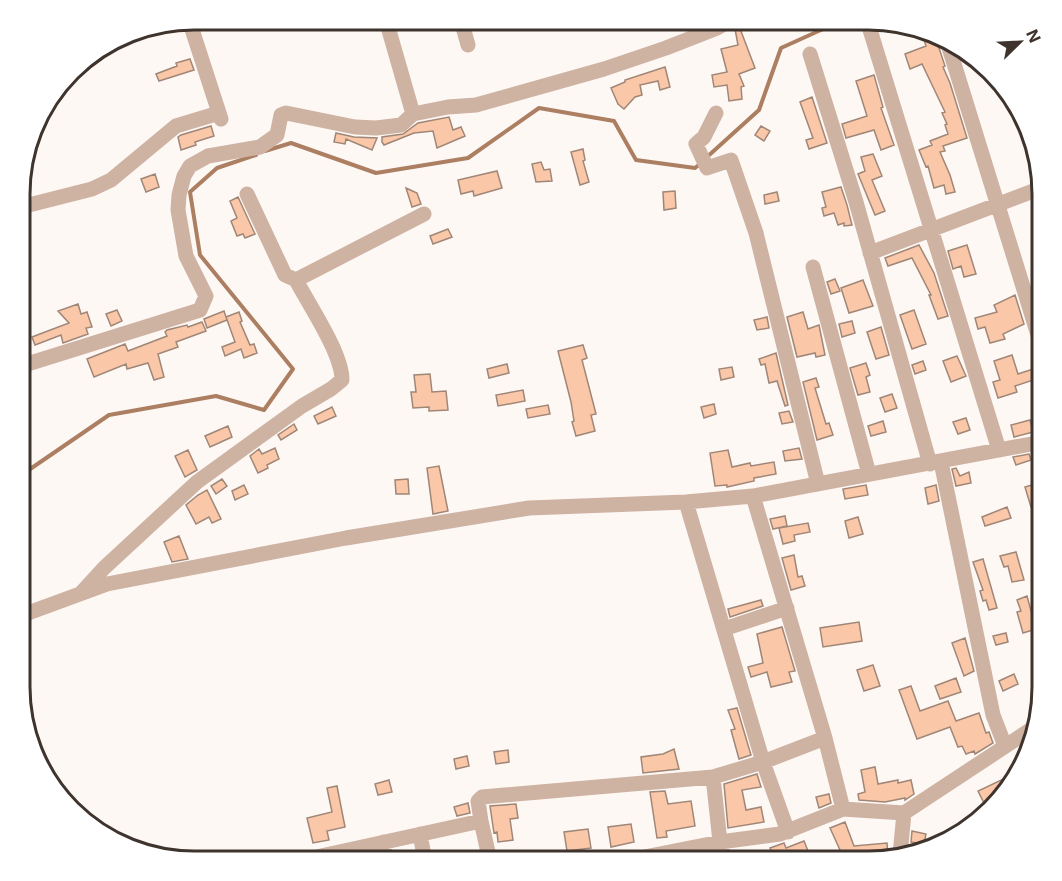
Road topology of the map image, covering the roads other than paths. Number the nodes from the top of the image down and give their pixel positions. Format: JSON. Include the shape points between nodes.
{"nodes":[{"id":1,"x":192,"y":30,"type":"edge"},
{"id":2,"x":389,"y":30,"type":"edge"},
{"id":3,"x":464,"y":30,"type":"edge"},
{"id":4,"x":712,"y":30,"type":"edge"},
{"id":5,"x":869,"y":30,"type":"edge"},
{"id":6,"x":468,"y":45,"type":"dead end"},
{"id":7,"x":951,"y":52,"type":"edge"},
{"id":8,"x":810,"y":54,"type":"dead end"},
{"id":9,"x":716,"y":113,"type":"dead end"},
{"id":10,"x":413,"y":114,"type":"junction"},
{"id":11,"x":1032,"y":191,"type":"edge"},
{"id":12,"x":247,"y":194,"type":"dead end"},
{"id":13,"x":998,"y":204,"type":"junction"},
{"id":14,"x":30,"y":205,"type":"edge"},
{"id":15,"x":424,"y":214,"type":"dead end"},
{"id":16,"x":931,"y":230,"type":"junction"},
{"id":17,"x":870,"y":253,"type":"junction"},
{"id":18,"x":813,"y":267,"type":"dead end"},
{"id":19,"x":296,"y":280,"type":"junction"},
{"id":20,"x":1032,"y":315,"type":"edge"},
{"id":21,"x":30,"y":363,"type":"edge"},
{"id":22,"x":1032,"y":445,"type":"edge"},
{"id":23,"x":999,"y":450,"type":"junction"},
{"id":24,"x":935,"y":463,"type":"junction"},
{"id":25,"x":869,"y":474,"type":"junction"},
{"id":26,"x":818,"y":484,"type":"junction"},
{"id":27,"x":753,"y":496,"type":"junction"},
{"id":28,"x":686,"y":502,"type":"junction"},
{"id":29,"x":80,"y":594,"type":"junction"},
{"id":30,"x":787,"y":608,"type":"junction"},
{"id":31,"x":30,"y":612,"type":"edge"},
{"id":32,"x":724,"y":629,"type":"junction"},
{"id":33,"x":1025,"y":733,"type":"edge"},
{"id":34,"x":825,"y":738,"type":"junction"},
{"id":35,"x":1005,"y":746,"type":"junction"},
{"id":36,"x":763,"y":762,"type":"junction"},
{"id":37,"x":712,"y":777,"type":"junction"},
{"id":38,"x":843,"y":809,"type":"junction"},
{"id":39,"x":904,"y":813,"type":"junction"},
{"id":40,"x":481,"y":821,"type":"junction"},
{"id":41,"x":788,"y":832,"type":"junction"},
{"id":42,"x":420,"y":834,"type":"junction"},
{"id":43,"x":383,"y":842,"type":"junction"},
{"id":44,"x":720,"y":842,"type":"junction"},
{"id":45,"x":901,"y":848,"type":"edge"},
{"id":46,"x":343,"y":851,"type":"edge"},
{"id":47,"x":385,"y":851,"type":"edge"},
{"id":48,"x":423,"y":851,"type":"edge"},
{"id":49,"x":488,"y":851,"type":"edge"},
{"id":50,"x":675,"y":851,"type":"edge"},
{"id":51,"x":722,"y":851,"type":"edge"}],
"edges":[{"from":1,"to":14,"type":"street","via":[[220,116],[176,126],[111,180],[92,189]]},
{"from":2,"to":10,"type":"street"},
{"from":3,"to":6,"type":"street"},
{"from":4,"to":10,"type":"street","via":[[527,92],[476,105]]},
{"from":5,"to":16,"type":"street"},
{"from":7,"to":13,"type":"street"},
{"from":8,"to":17,"type":"street"},
{"from":9,"to":26,"type":"street","via":[[705,137],[696,144],[707,168],[731,160],[756,233]]},
{"from":10,"to":21,"type":"street","via":[[401,126],[376,128],[286,113],[281,115],[278,135],[260,147],[208,156],[190,166],[184,176],[178,210],[186,256],[206,296],[200,310]]},
{"from":11,"to":13,"type":"street"},
{"from":12,"to":19,"type":"street","via":[[285,276]]},
{"from":13,"to":16,"type":"street"},
{"from":13,"to":20,"type":"street"},
{"from":15,"to":19,"type":"street"},
{"from":16,"to":17,"type":"street"},
{"from":16,"to":23,"type":"street"},
{"from":17,"to":24,"type":"street"},
{"from":18,"to":25,"type":"street"},
{"from":19,"to":29,"type":"street","via":[[326,335],[342,370],[342,380],[197,482]]},
{"from":22,"to":23,"type":"street"},
{"from":23,"to":24,"type":"street"},
{"from":24,"to":25,"type":"street"},
{"from":24,"to":35,"type":"street","via":[[993,715]]},
{"from":25,"to":26,"type":"street"},
{"from":26,"to":27,"type":"street"},
{"from":27,"to":28,"type":"street"},
{"from":27,"to":30,"type":"street"},
{"from":28,"to":29,"type":"street","via":[[529,508],[228,559],[107,584]]},
{"from":28,"to":32,"type":"street"},
{"from":29,"to":31,"type":"street"},
{"from":30,"to":32,"type":"street"},
{"from":30,"to":34,"type":"street"},
{"from":32,"to":36,"type":"street"},
{"from":33,"to":35,"type":"street"},
{"from":34,"to":36,"type":"street"},
{"from":34,"to":38,"type":"street"},
{"from":35,"to":39,"type":"street"},
{"from":36,"to":37,"type":"street"},
{"from":36,"to":41,"type":"street"},
{"from":37,"to":40,"type":"street","via":[[482,797],[478,801]]},
{"from":37,"to":44,"type":"street"},
{"from":38,"to":39,"type":"street"},
{"from":38,"to":41,"type":"street"},
{"from":39,"to":45,"type":"street"},
{"from":40,"to":42,"type":"street"},
{"from":40,"to":49,"type":"street"},
{"from":41,"to":44,"type":"street"},
{"from":42,"to":43,"type":"street"},
{"from":42,"to":48,"type":"street"},
{"from":43,"to":46,"type":"street"},
{"from":43,"to":47,"type":"street"},
{"from":44,"to":50,"type":"street"},
{"from":44,"to":51,"type":"street"}]}
